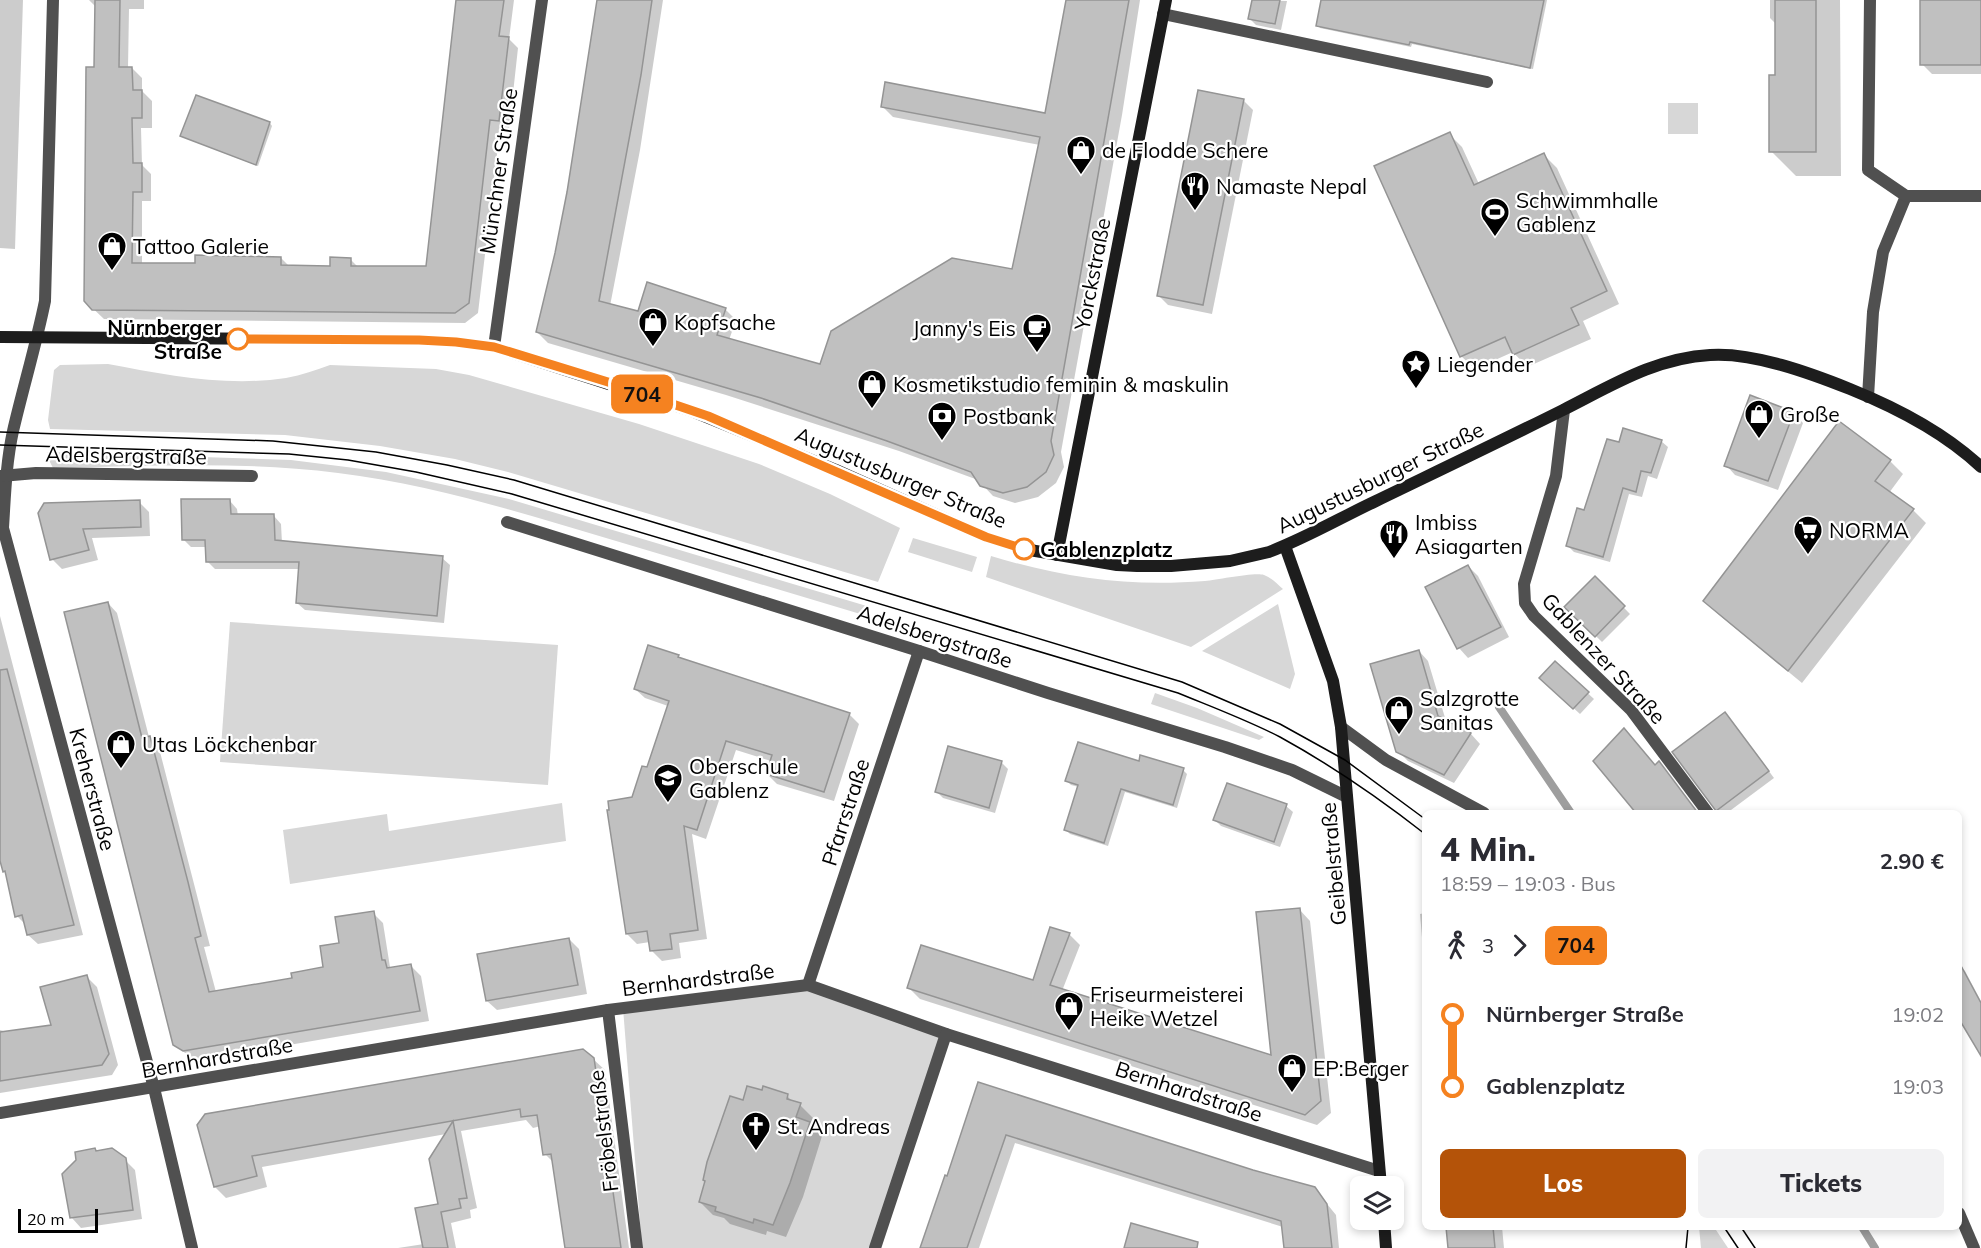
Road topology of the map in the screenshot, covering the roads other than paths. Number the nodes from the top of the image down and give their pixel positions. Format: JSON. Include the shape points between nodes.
{"nodes":[{"id":1,"x":53,"y":0,"type":"edge"},
{"id":2,"x":542,"y":0,"type":"edge"},
{"id":3,"x":1166,"y":0,"type":"edge"},
{"id":4,"x":1870,"y":0,"type":"edge"},
{"id":5,"x":1163,"y":14,"type":"junction"},
{"id":6,"x":1487,"y":82,"type":"dead end"},
{"id":7,"x":1981,"y":195,"type":"edge"},
{"id":8,"x":1906,"y":196,"type":"junction"},
{"id":9,"x":0,"y":337,"type":"edge"},
{"id":10,"x":38,"y":337,"type":"junction"},
{"id":11,"x":494,"y":347,"type":"junction"},
{"id":12,"x":1868,"y":397,"type":"junction"},
{"id":13,"x":1564,"y":410,"type":"junction"},
{"id":14,"x":1981,"y":467,"type":"edge"},
{"id":15,"x":3,"y":475,"type":"edge"},
{"id":16,"x":252,"y":476,"type":"dead end"},
{"id":17,"x":507,"y":522,"type":"dead end"},
{"id":18,"x":1285,"y":546,"type":"junction"},
{"id":19,"x":1056,"y":555,"type":"junction"},
{"id":20,"x":919,"y":651,"type":"junction"},
{"id":21,"x":1341,"y":727,"type":"junction"},
{"id":22,"x":1347,"y":797,"type":"junction"},
{"id":23,"x":1478,"y":810,"type":"edge"},
{"id":24,"x":1706,"y":810,"type":"edge"},
{"id":25,"x":808,"y":985,"type":"junction"},
{"id":26,"x":608,"y":1010,"type":"junction"},
{"id":27,"x":946,"y":1034,"type":"junction"},
{"id":28,"x":154,"y":1088,"type":"junction"},
{"id":29,"x":0,"y":1113,"type":"edge"},
{"id":30,"x":1379,"y":1171,"type":"junction"},
{"id":31,"x":1380,"y":1176,"type":"edge"},
{"id":32,"x":1962,"y":1221,"type":"edge"},
{"id":33,"x":1385,"y":1230,"type":"edge"},
{"id":34,"x":192,"y":1248,"type":"edge"},
{"id":35,"x":637,"y":1248,"type":"edge"},
{"id":36,"x":875,"y":1248,"type":"edge"},
{"id":37,"x":1386,"y":1248,"type":"edge"},
{"id":38,"x":1974,"y":1248,"type":"edge"}],
"edges":[{"from":1,"to":10,"type":"street","via":[[45,302]]},
{"from":2,"to":11,"type":"street","name":"Münchner Straße"},
{"from":3,"to":5,"type":"main road","name":"Yorckstraße"},
{"from":4,"to":8,"type":"street","via":[[1868,170]]},
{"from":5,"to":6,"type":"street"},
{"from":5,"to":19,"type":"main road","name":"Yorckstraße"},
{"from":7,"to":8,"type":"street"},
{"from":8,"to":12,"type":"street","via":[[1883,252],[1873,312]]},
{"from":9,"to":10,"type":"main road","name":"Augustusburger Straße"},
{"from":10,"to":11,"type":"main road","name":"Augustusburger Straße","via":[[419,340]]},
{"from":10,"to":15,"type":"street","name":"Kreherstraße"},
{"from":11,"to":19,"type":"main road","name":"Augustusburger Straße","via":[[708,416],[986,537]]},
{"from":12,"to":13,"type":"main road","name":"Augustusburger Straße","via":[[1809,373],[1755,359],[1712,355],[1674,359],[1637,372]]},
{"from":12,"to":14,"type":"main road","name":"Augustusburger Straße","via":[[1934,430]]},
{"from":13,"to":18,"type":"main road","name":"Augustusburger Straße"},
{"from":13,"to":24,"type":"street","name":"Gablenzer Straße","via":[[1556,476],[1524,584],[1525,603],[1631,710]]},
{"from":15,"to":16,"type":"street","name":"Adelsbergstraße"},
{"from":15,"to":28,"type":"street","name":"Kreherstraße","via":[[3,528]]},
{"from":17,"to":20,"type":"street","name":"Adelsbergstraße"},
{"from":18,"to":19,"type":"main road","name":"Augustusburger Straße","via":[[1230,561],[1171,566],[1117,566]]},
{"from":18,"to":21,"type":"main road","name":"Geibelstraße","via":[[1333,681]]},
{"from":20,"to":22,"type":"street","name":"Adelsbergstraße","via":[[1225,747],[1292,770]]},
{"from":20,"to":25,"type":"street","name":"Pfarrstraße"},
{"from":21,"to":22,"type":"main road","name":"Geibelstraße"},
{"from":21,"to":23,"type":"street","via":[[1386,760]]},
{"from":22,"to":30,"type":"main road","name":"Geibelstraße"},
{"from":25,"to":26,"type":"street","name":"Bernhardstraße"},
{"from":25,"to":27,"type":"street","name":"Bernhardstraße"},
{"from":26,"to":28,"type":"street","name":"Bernhardstraße"},
{"from":26,"to":35,"type":"street","name":"Fröbelstraße"},
{"from":27,"to":30,"type":"street","name":"Bernhardstraße"},
{"from":27,"to":36,"type":"street"},
{"from":28,"to":29,"type":"street","name":"Bernhardstraße"},
{"from":28,"to":34,"type":"street","name":"Kreherstraße"},
{"from":30,"to":31,"type":"main road","name":"Geibelstraße"},
{"from":32,"to":38,"type":"street"},
{"from":33,"to":37,"type":"main road"}]}
